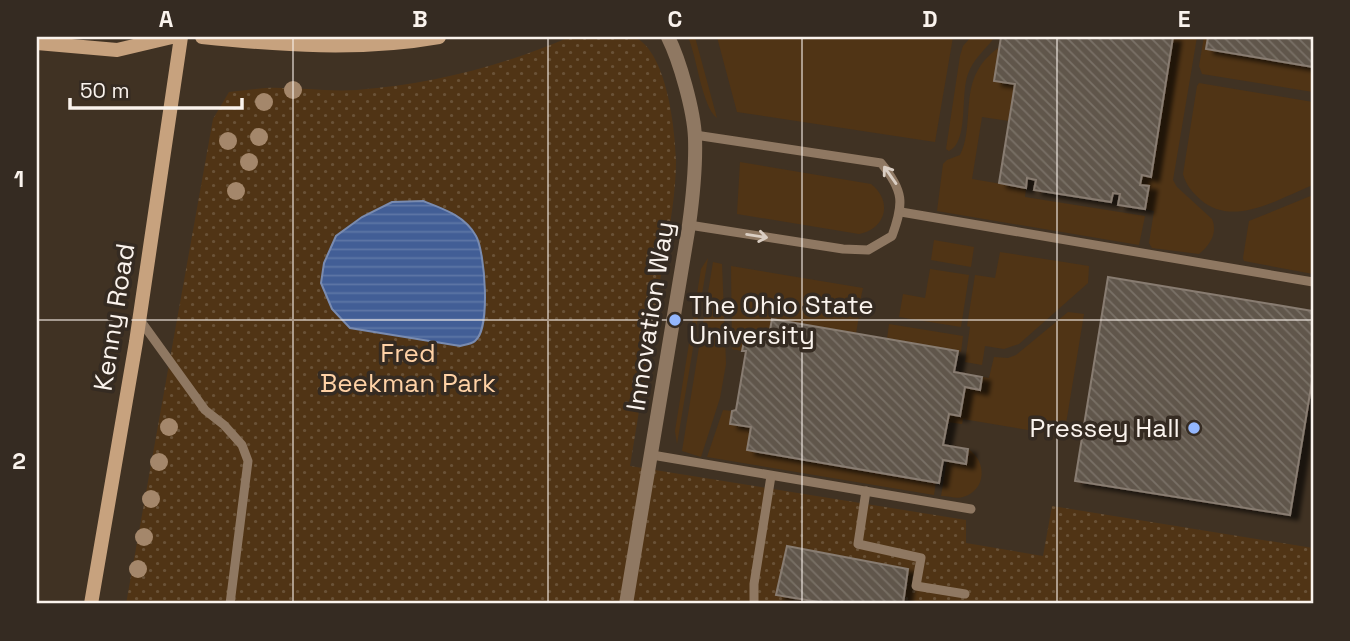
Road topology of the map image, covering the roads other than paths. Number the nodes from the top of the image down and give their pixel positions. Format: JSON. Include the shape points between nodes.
{"nodes":[{"id":1,"x":173,"y":37,"type":"edge"},
{"id":2,"x":181,"y":37,"type":"edge"},
{"id":3,"x":202,"y":37,"type":"edge"},
{"id":4,"x":439,"y":37,"type":"edge"},
{"id":5,"x":668,"y":37,"type":"edge"},
{"id":6,"x":37,"y":43,"type":"edge"},
{"id":7,"x":695,"y":135,"type":"junction"},
{"id":8,"x":901,"y":212,"type":"junction"},
{"id":9,"x":689,"y":225,"type":"junction"},
{"id":10,"x":1313,"y":282,"type":"edge"},
{"id":11,"x":139,"y":319,"type":"junction"},
{"id":12,"x":652,"y":454,"type":"junction"},
{"id":13,"x":771,"y":476,"type":"junction"},
{"id":14,"x":866,"y":491,"type":"junction"},
{"id":15,"x":971,"y":509,"type":"dead end"},
{"id":16,"x":965,"y":594,"type":"dead end"},
{"id":17,"x":91,"y":604,"type":"edge"},
{"id":18,"x":230,"y":604,"type":"edge"},
{"id":19,"x":626,"y":604,"type":"edge"},
{"id":20,"x":754,"y":604,"type":"edge"}],
"edges":[{"from":1,"to":6,"type":"street","via":[[117,50]]},
{"from":2,"to":11,"type":"street","name":"Kenny Road"},
{"from":3,"to":4,"type":"street","via":[[314,47]]},
{"from":5,"to":7,"type":"street","name":"Innovation Way"},
{"from":8,"to":7,"type":"lane","one_way":true,"via":[[896,182],[881,163]]},
{"from":7,"to":9,"type":"street","name":"Innovation Way"},
{"from":9,"to":8,"type":"lane","one_way":true,"via":[[868,250],[892,236]]},
{"from":8,"to":10,"type":"lane"},
{"from":9,"to":12,"type":"street","name":"Innovation Way"},
{"from":11,"to":17,"type":"street","name":"Kenny Road"},
{"from":11,"to":18,"type":"lane","via":[[205,410],[242,445],[248,461]]},
{"from":12,"to":13,"type":"lane"},
{"from":12,"to":19,"type":"street","name":"Innovation Way"},
{"from":13,"to":14,"type":"lane"},
{"from":13,"to":20,"type":"lane"},
{"from":14,"to":15,"type":"lane"},
{"from":14,"to":16,"type":"lane","via":[[858,544],[921,558],[916,586]]}]}
